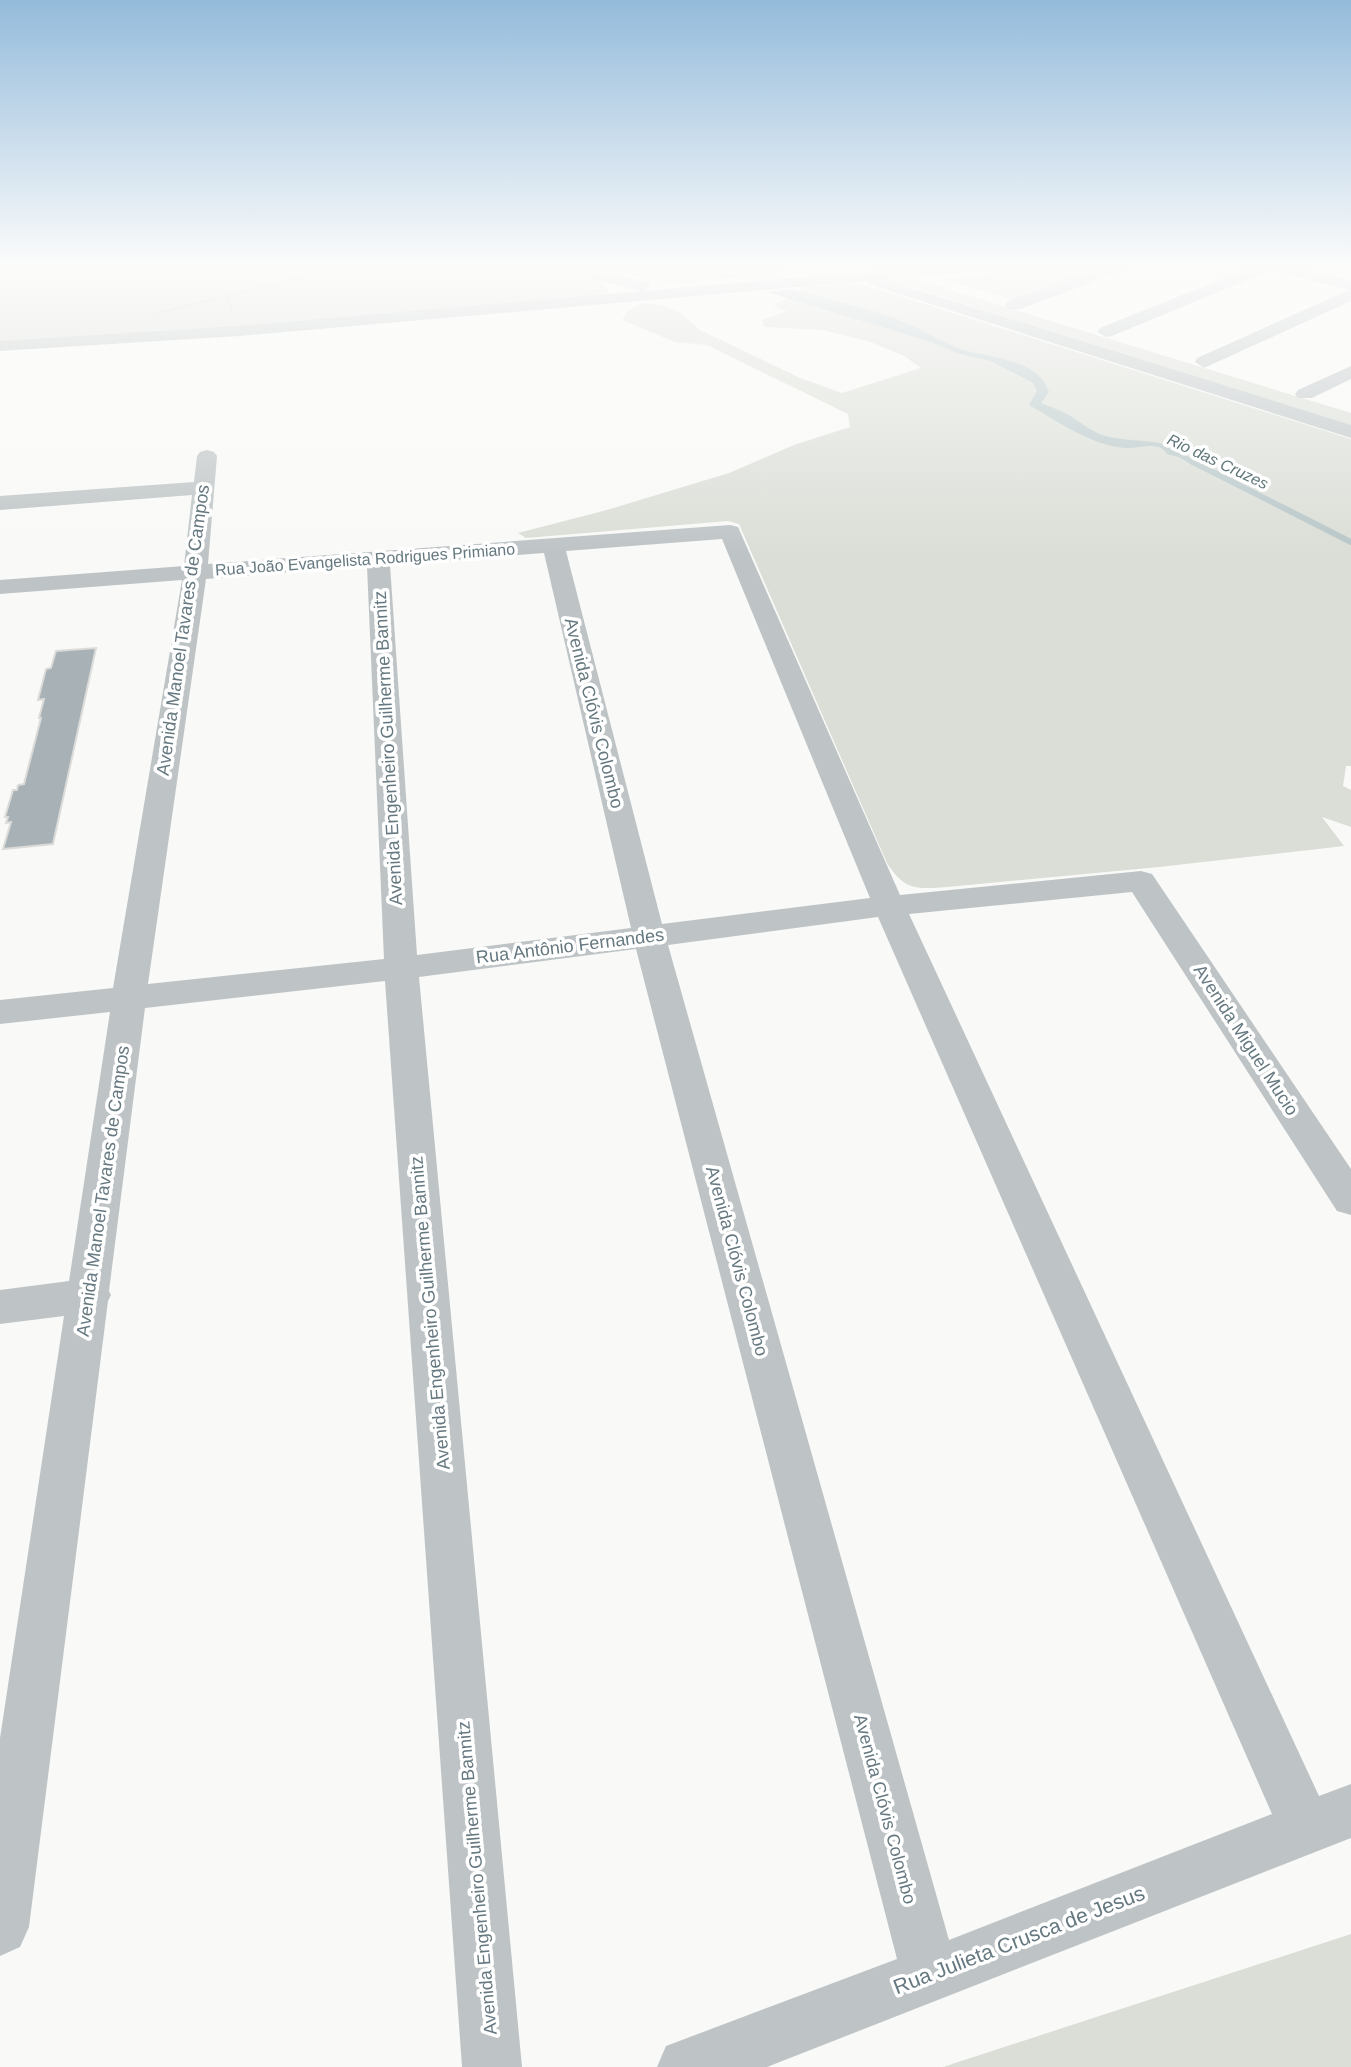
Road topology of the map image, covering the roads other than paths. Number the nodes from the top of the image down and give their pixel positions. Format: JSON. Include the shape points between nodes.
{"nodes":[{"id":1,"x":1129,"y":361,"type":"edge"},
{"id":2,"x":1199,"y":361,"type":"edge"},
{"id":3,"x":1229,"y":370,"type":"dead end"},
{"id":4,"x":1351,"y":372,"type":"edge"},
{"id":5,"x":1327,"y":400,"type":"dead end"},
{"id":6,"x":1351,"y":432,"type":"edge"},
{"id":7,"x":0,"y":503,"type":"edge"},
{"id":8,"x":553,"y":544,"type":"junction"},
{"id":9,"x":378,"y":559,"type":"junction"},
{"id":10,"x":195,"y":572,"type":"junction"},
{"id":11,"x":1,"y":590,"type":"edge"},
{"id":12,"x":1141,"y":881,"type":"joint"},
{"id":13,"x":889,"y":906,"type":"junction"},
{"id":14,"x":649,"y":936,"type":"junction"},
{"id":15,"x":401,"y":968,"type":"junction"},
{"id":16,"x":129,"y":997,"type":"junction"},
{"id":17,"x":0,"y":1012,"type":"edge"},
{"id":18,"x":1351,"y":1200,"type":"edge"},
{"id":19,"x":90,"y":1295,"type":"junction"},
{"id":20,"x":0,"y":1307,"type":"edge"},
{"id":21,"x":1329,"y":1820,"type":"edge"},
{"id":22,"x":0,"y":1927,"type":"edge"},
{"id":23,"x":930,"y":1976,"type":"junction"},
{"id":24,"x":492,"y":2067,"type":"edge"},
{"id":25,"x":687,"y":2067,"type":"edge"}],
"edges":[{"from":1,"to":6,"type":"street"},
{"from":2,"to":3,"type":"street"},
{"from":4,"to":5,"type":"street","via":[[1299,392]]},
{"from":7,"to":10,"type":"street","name":"Avenida Manoel Tavares de Campos","via":[[204,472]]},
{"from":8,"to":9,"type":"street","name":"Rua João Evangelista Rodrigues Primiano"},
{"from":8,"to":13,"type":"street","name":"Rua João Evangelista Rodrigues Primiano","via":[[730,532]]},
{"from":8,"to":14,"type":"street","name":"Avenida Clóvis Colombo"},
{"from":9,"to":10,"type":"street","name":"Rua João Evangelista Rodrigues Primiano"},
{"from":9,"to":15,"type":"street","name":"Avenida Engenheiro Guilherme Bannitz"},
{"from":10,"to":11,"type":"street","name":"Rua João Evangelista Rodrigues Primiano"},
{"from":10,"to":16,"type":"street","name":"Avenida Manoel Tavares de Campos"},
{"from":12,"to":13,"type":"street","name":"Rua Antônio Fernandes"},
{"from":12,"to":18,"type":"street","name":"Avenida Miguel Mucio"},
{"from":13,"to":14,"type":"street","name":"Rua Antônio Fernandes"},
{"from":13,"to":21,"type":"street"},
{"from":14,"to":15,"type":"street","name":"Rua Antônio Fernandes"},
{"from":14,"to":23,"type":"street","name":"Avenida Clóvis Colombo"},
{"from":15,"to":16,"type":"street","name":"Rua Antônio Fernandes"},
{"from":15,"to":24,"type":"street","name":"Avenida Engenheiro Guilherme Bannitz"},
{"from":16,"to":17,"type":"street","name":"Rua Antônio Fernandes"},
{"from":16,"to":19,"type":"street","name":"Avenida Manoel Tavares de Campos"},
{"from":19,"to":20,"type":"street"},
{"from":19,"to":22,"type":"street","name":"Avenida Manoel Tavares de Campos"},
{"from":21,"to":23,"type":"street","name":"Rua Julieta Crusca de Jesus"},
{"from":23,"to":25,"type":"street","name":"Rua Julieta Crusca de Jesus"}]}
